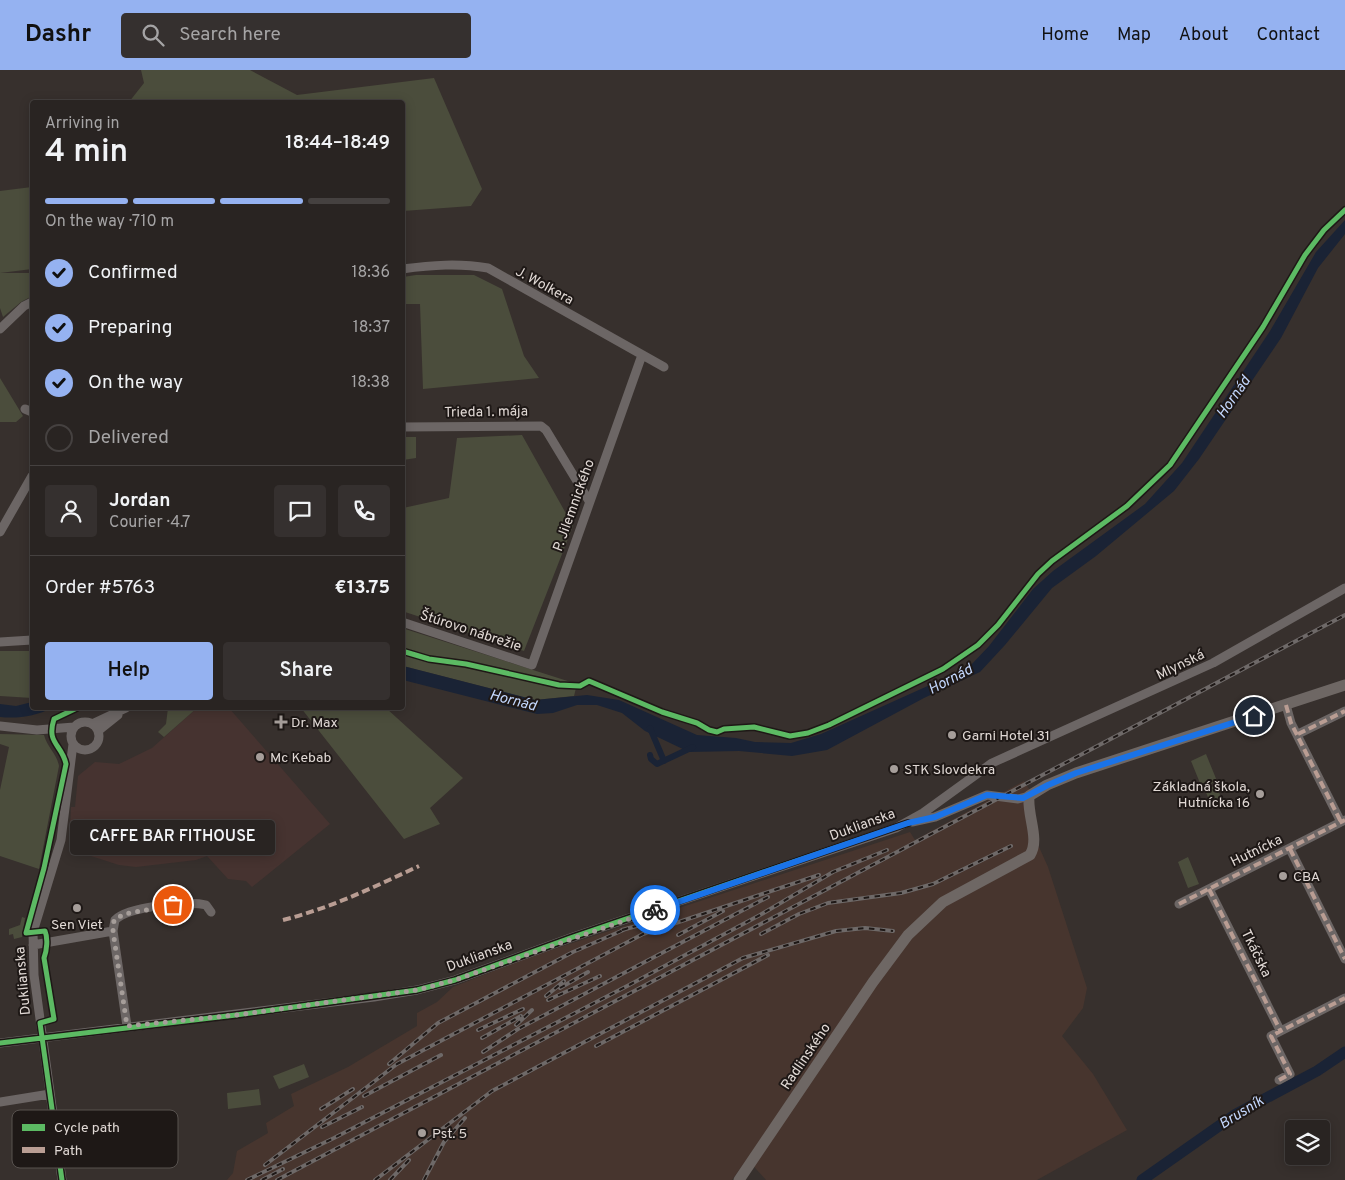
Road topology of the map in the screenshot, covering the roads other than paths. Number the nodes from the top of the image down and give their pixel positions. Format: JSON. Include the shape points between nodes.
{"nodes":[{"id":1,"x":405,"y":270,"type":"edge"},
{"id":2,"x":30,"y":303,"type":"edge"},
{"id":3,"x":0,"y":329,"type":"edge"},
{"id":4,"x":642,"y":355,"type":"junction"},
{"id":5,"x":664,"y":367,"type":"dead end"},
{"id":6,"x":405,"y":427,"type":"edge"},
{"id":7,"x":30,"y":480,"type":"edge"},
{"id":8,"x":589,"y":501,"type":"junction"},
{"id":9,"x":0,"y":532,"type":"edge"},
{"id":10,"x":1345,"y":588,"type":"edge"},
{"id":11,"x":405,"y":623,"type":"edge"},
{"id":12,"x":30,"y":640,"type":"edge"},
{"id":13,"x":0,"y":642,"type":"edge"},
{"id":14,"x":532,"y":665,"type":"joint"},
{"id":15,"x":1345,"y":685,"type":"edge"},
{"id":16,"x":1286,"y":705,"type":"junction"},
{"id":17,"x":121,"y":710,"type":"edge"},
{"id":18,"x":123,"y":710,"type":"edge"},
{"id":19,"x":1345,"y":711,"type":"edge"},
{"id":20,"x":92,"y":724,"type":"junction"},
{"id":21,"x":0,"y":726,"type":"edge"},
{"id":22,"x":74,"y":727,"type":"junction"},
{"id":23,"x":52,"y":729,"type":"junction"},
{"id":24,"x":98,"y":731,"type":"junction"},
{"id":25,"x":1298,"y":734,"type":"junction"},
{"id":26,"x":72,"y":742,"type":"junction"},
{"id":27,"x":85,"y":751,"type":"junction"},
{"id":28,"x":70,"y":777,"type":"junction"},
{"id":29,"x":955,"y":790,"type":"junction"},
{"id":30,"x":1029,"y":796,"type":"junction"},
{"id":31,"x":965,"y":804,"type":"junction"},
{"id":32,"x":1343,"y":821,"type":"edge"},
{"id":33,"x":908,"y":823,"type":"junction"},
{"id":34,"x":1290,"y":849,"type":"junction"},
{"id":35,"x":1209,"y":889,"type":"junction"},
{"id":36,"x":1179,"y":904,"type":"dead end"},
{"id":37,"x":211,"y":912,"type":"dead end"},
{"id":38,"x":113,"y":931,"type":"junction"},
{"id":39,"x":33,"y":945,"type":"junction"},
{"id":40,"x":1344,"y":954,"type":"edge"},
{"id":41,"x":1345,"y":998,"type":"edge"},
{"id":42,"x":127,"y":1026,"type":"junction"},
{"id":43,"x":1280,"y":1030,"type":"junction"},
{"id":44,"x":42,"y":1037,"type":"junction"},
{"id":45,"x":0,"y":1043,"type":"edge"},
{"id":46,"x":1280,"y":1080,"type":"dead end"},
{"id":47,"x":50,"y":1094,"type":"junction"},
{"id":48,"x":0,"y":1102,"type":"edge"},
{"id":49,"x":52,"y":1110,"type":"edge"},
{"id":50,"x":740,"y":1180,"type":"edge"}],
"edges":[{"from":1,"to":4,"type":"street","name":"J. Wolkera","via":[[466,264],[488,268]]},
{"from":2,"to":3,"type":"street"},
{"from":4,"to":5,"type":"street","name":"J. Wolkera"},
{"from":4,"to":8,"type":"street","name":"P. Jilemnického"},
{"from":6,"to":8,"type":"street","name":"Trieda 1. mája","via":[[538,425],[546,430]]},
{"from":7,"to":9,"type":"street"},
{"from":8,"to":14,"type":"street","name":"P. Jilemnického"},
{"from":10,"to":29,"type":"street","name":"Mlynská","via":[[1213,663],[992,763]]},
{"from":11,"to":14,"type":"street","name":"Štúrovo nábrežie"},
{"from":12,"to":13,"type":"street"},
{"from":15,"to":16,"type":"main road"},
{"from":16,"to":25,"type":"street"},
{"from":16,"to":30,"type":"main road","via":[[1076,773]]},
{"from":17,"to":20,"type":"street"},
{"from":18,"to":24,"type":"street"},
{"from":19,"to":25,"type":"street"},
{"from":20,"to":22,"type":"street","via":[[82,722]]},
{"from":20,"to":24,"type":"street"},
{"from":21,"to":23,"type":"street"},
{"from":22,"to":23,"type":"street"},
{"from":22,"to":26,"type":"street"},
{"from":23,"to":26,"type":"street"},
{"from":24,"to":27,"type":"street","via":[[97,744]]},
{"from":25,"to":32,"type":"street"},
{"from":26,"to":27,"type":"street"},
{"from":26,"to":28,"type":"street"},
{"from":27,"to":28,"type":"street"},
{"from":28,"to":39,"type":"street","name":"Duklianska","via":[[60,845],[39,909]]},
{"from":29,"to":31,"type":"street"},
{"from":29,"to":33,"type":"street","name":"Mlynská"},
{"from":30,"to":31,"type":"street","via":[[1018,799],[987,795]]},
{"from":30,"to":50,"type":"main road","name":"Radlinského","via":[[1028,808],[1035,842],[1030,855],[942,902],[896,949]]},
{"from":31,"to":33,"type":"street","via":[[928,819]]},
{"from":32,"to":34,"type":"street","name":"Hutnícka"},
{"from":33,"to":42,"type":"street","name":"Duklianska","via":[[430,987],[374,997]]},
{"from":34,"to":35,"type":"street","name":"Hutnícka"},
{"from":34,"to":40,"type":"street"},
{"from":35,"to":36,"type":"street","name":"Hutnícka"},
{"from":35,"to":43,"type":"street","name":"Tkáčska"},
{"from":37,"to":38,"type":"street","via":[[206,905],[195,903],[158,907],[117,918]]},
{"from":38,"to":39,"type":"street"},
{"from":38,"to":42,"type":"street"},
{"from":39,"to":44,"type":"street","name":"Duklianska"},
{"from":41,"to":43,"type":"street"},
{"from":42,"to":44,"type":"street","name":"Duklianska"},
{"from":43,"to":46,"type":"street","via":[[1271,1036],[1290,1074]]},
{"from":44,"to":45,"type":"street","name":"Duklianska"},
{"from":44,"to":47,"type":"street"},
{"from":47,"to":48,"type":"street"},
{"from":47,"to":49,"type":"street"}]}
